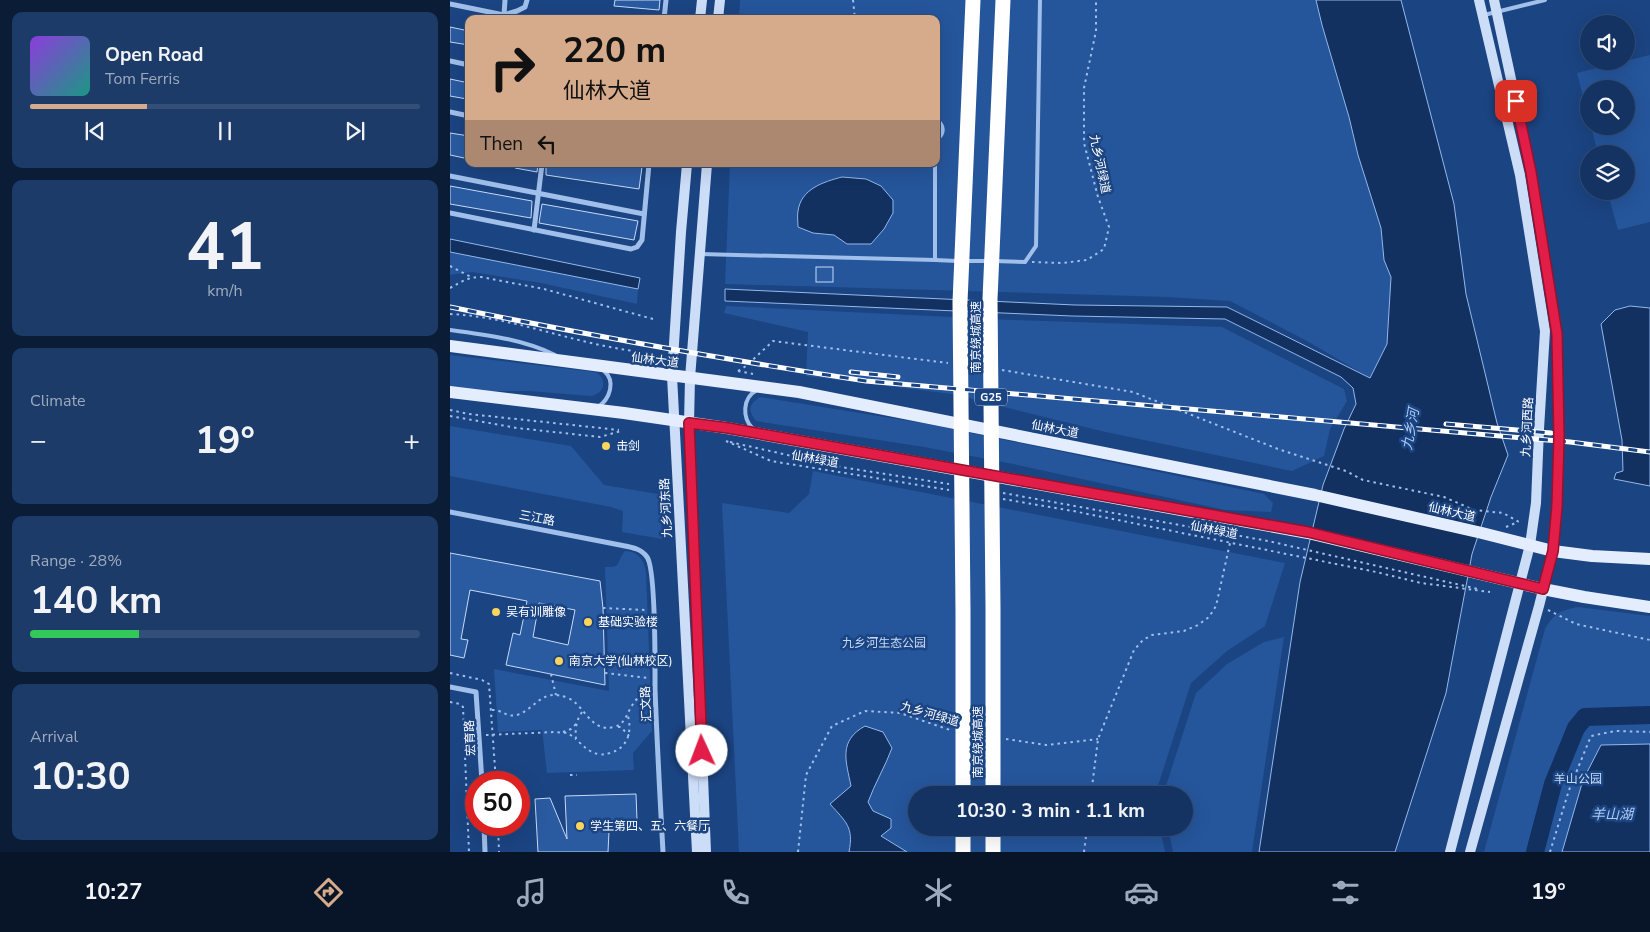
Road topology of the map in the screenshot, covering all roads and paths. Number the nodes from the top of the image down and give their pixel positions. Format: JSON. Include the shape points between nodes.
{"nodes":[{"id":1,"x":505,"y":0,"type":"edge"},
{"id":2,"x":527,"y":0,"type":"edge"},
{"id":3,"x":666,"y":0,"type":"edge"},
{"id":4,"x":702,"y":0,"type":"edge"},
{"id":5,"x":720,"y":0,"type":"edge"},
{"id":6,"x":853,"y":0,"type":"edge"},
{"id":7,"x":973,"y":0,"type":"edge"},
{"id":8,"x":1003,"y":0,"type":"edge"},
{"id":9,"x":1040,"y":0,"type":"edge"},
{"id":10,"x":1096,"y":0,"type":"edge"},
{"id":11,"x":1479,"y":0,"type":"edge"},
{"id":12,"x":1494,"y":0,"type":"edge"},
{"id":13,"x":1545,"y":0,"type":"edge"},
{"id":14,"x":450,"y":4,"type":"edge"},
{"id":15,"x":1497,"y":12,"type":"junction"},
{"id":16,"x":496,"y":15,"type":"edge"},
{"id":17,"x":504,"y":15,"type":"edge"},
{"id":18,"x":508,"y":15,"type":"edge"},
{"id":19,"x":664,"y":15,"type":"edge"},
{"id":20,"x":700,"y":15,"type":"edge"},
{"id":21,"x":718,"y":15,"type":"edge"},
{"id":22,"x":855,"y":15,"type":"edge"},
{"id":23,"x":1482,"y":15,"type":"junction"},
{"id":24,"x":450,"y":61,"type":"edge"},
{"id":25,"x":465,"y":64,"type":"edge"},
{"id":26,"x":450,"y":112,"type":"edge"},
{"id":27,"x":465,"y":115,"type":"edge"},
{"id":28,"x":940,"y":122,"type":"edge"},
{"id":29,"x":940,"y":138,"type":"edge"},
{"id":30,"x":542,"y":167,"type":"edge"},
{"id":31,"x":649,"y":167,"type":"edge"},
{"id":32,"x":687,"y":167,"type":"edge"},
{"id":33,"x":707,"y":167,"type":"edge"},
{"id":34,"x":934,"y":167,"type":"edge"},
{"id":35,"x":450,"y":176,"type":"edge"},
{"id":36,"x":539,"y":193,"type":"junction"},
{"id":37,"x":450,"y":213,"type":"edge"},
{"id":38,"x":644,"y":214,"type":"junction"},
{"id":39,"x":534,"y":230,"type":"junction"},
{"id":40,"x":700,"y":254,"type":"junction"},
{"id":41,"x":935,"y":260,"type":"junction"},
{"id":42,"x":1025,"y":262,"type":"junction"},
{"id":43,"x":450,"y":266,"type":"edge"},
{"id":44,"x":472,"y":277,"type":"junction"},
{"id":45,"x":450,"y":288,"type":"edge"},
{"id":46,"x":450,"y":314,"type":"edge"},
{"id":47,"x":653,"y":319,"type":"dead end"},
{"id":48,"x":450,"y":330,"type":"edge"},
{"id":49,"x":450,"y":346,"type":"edge"},
{"id":50,"x":642,"y":352,"type":"dead end"},
{"id":51,"x":571,"y":362,"type":"junction"},
{"id":52,"x":951,"y":363,"type":"dead end"},
{"id":53,"x":596,"y":366,"type":"junction"},
{"id":54,"x":1000,"y":370,"type":"dead end"},
{"id":55,"x":738,"y":371,"type":"dead end"},
{"id":56,"x":672,"y":376,"type":"junction"},
{"id":57,"x":690,"y":378,"type":"junction"},
{"id":58,"x":763,"y":387,"type":"junction"},
{"id":59,"x":450,"y":392,"type":"edge"},
{"id":60,"x":591,"y":409,"type":"junction"},
{"id":61,"x":450,"y":410,"type":"edge"},
{"id":62,"x":450,"y":416,"type":"edge"},
{"id":63,"x":673,"y":420,"type":"junction"},
{"id":64,"x":689,"y":423,"type":"junction"},
{"id":65,"x":759,"y":434,"type":"junction"},
{"id":66,"x":955,"y":485,"type":"dead end"},
{"id":67,"x":950,"y":491,"type":"dead end"},
{"id":68,"x":1002,"y":492,"type":"dead end"},
{"id":69,"x":998,"y":498,"type":"dead end"},
{"id":70,"x":450,"y":512,"type":"edge"},
{"id":71,"x":1519,"y":522,"type":"dead end"},
{"id":72,"x":1230,"y":543,"type":"junction"},
{"id":73,"x":620,"y":545,"type":"joint"},
{"id":74,"x":1530,"y":545,"type":"junction"},
{"id":75,"x":1553,"y":551,"type":"junction"},
{"id":76,"x":1650,"y":559,"type":"edge"},
{"id":77,"x":1520,"y":583,"type":"junction"},
{"id":78,"x":1543,"y":589,"type":"junction"},
{"id":79,"x":1540,"y":606,"type":"junction"},
{"id":80,"x":1650,"y":607,"type":"edge"},
{"id":81,"x":603,"y":608,"type":"dead end"},
{"id":82,"x":653,"y":610,"type":"junction"},
{"id":83,"x":1650,"y":640,"type":"edge"},
{"id":84,"x":450,"y":673,"type":"edge"},
{"id":85,"x":605,"y":673,"type":"dead end"},
{"id":86,"x":551,"y":674,"type":"dead end"},
{"id":87,"x":655,"y":679,"type":"junction"},
{"id":88,"x":450,"y":686,"type":"edge"},
{"id":89,"x":655,"y":691,"type":"junction"},
{"id":90,"x":556,"y":695,"type":"junction"},
{"id":91,"x":450,"y":702,"type":"edge"},
{"id":92,"x":492,"y":710,"type":"junction"},
{"id":93,"x":582,"y":712,"type":"junction"},
{"id":94,"x":628,"y":716,"type":"junction"},
{"id":95,"x":576,"y":724,"type":"junction"},
{"id":96,"x":616,"y":727,"type":"junction"},
{"id":97,"x":563,"y":732,"type":"junction"},
{"id":98,"x":954,"y":732,"type":"dead end"},
{"id":99,"x":1650,"y":732,"type":"edge"},
{"id":100,"x":480,"y":735,"type":"junction"},
{"id":101,"x":493,"y":735,"type":"junction"},
{"id":102,"x":629,"y":736,"type":"junction"},
{"id":103,"x":1003,"y":738,"type":"dead end"},
{"id":104,"x":576,"y":739,"type":"junction"},
{"id":105,"x":1098,"y":739,"type":"junction"},
{"id":106,"x":482,"y":771,"type":"edge"},
{"id":107,"x":495,"y":771,"type":"edge"},
{"id":108,"x":570,"y":775,"type":"dead end"},
{"id":109,"x":577,"y":775,"type":"dead end"},
{"id":110,"x":962,"y":786,"type":"edge"},
{"id":111,"x":993,"y":786,"type":"edge"},
{"id":112,"x":1092,"y":786,"type":"edge"},
{"id":113,"x":484,"y":836,"type":"edge"},
{"id":114,"x":499,"y":836,"type":"edge"},
{"id":115,"x":962,"y":836,"type":"edge"},
{"id":116,"x":993,"y":836,"type":"edge"},
{"id":117,"x":1086,"y":836,"type":"edge"},
{"id":118,"x":469,"y":852,"type":"edge"},
{"id":119,"x":485,"y":852,"type":"edge"},
{"id":120,"x":500,"y":852,"type":"edge"},
{"id":121,"x":663,"y":852,"type":"edge"},
{"id":122,"x":697,"y":852,"type":"edge"},
{"id":123,"x":706,"y":852,"type":"edge"},
{"id":124,"x":798,"y":852,"type":"edge"},
{"id":125,"x":962,"y":852,"type":"edge"},
{"id":126,"x":993,"y":852,"type":"edge"},
{"id":127,"x":1084,"y":852,"type":"edge"},
{"id":128,"x":1450,"y":852,"type":"edge"},
{"id":129,"x":1470,"y":852,"type":"edge"},
{"id":130,"x":1550,"y":852,"type":"edge"}],
"edges":[{"from":1,"to":17,"type":"street"},
{"from":2,"to":18,"type":"street","via":[[525,7]]},
{"from":3,"to":19,"type":"street"},
{"from":4,"to":20,"type":"main road"},
{"from":5,"to":21,"type":"main road"},
{"from":6,"to":22,"type":"path"},
{"from":7,"to":110,"type":"highway","name":"南京绕城高速","number":"G25","via":[[960,302]]},
{"from":8,"to":111,"type":"highway","name":"南京绕城高速","number":"G25","via":[[990,299]]},
{"from":9,"to":42,"type":"lane","via":[[1036,246]]},
{"from":10,"to":42,"type":"path","name":"九乡河绿道","via":[[1096,31],[1084,88],[1084,142],[1109,227],[1104,249],[1088,260]]},
{"from":11,"to":23,"type":"main road","name":"九乡河西路"},
{"from":12,"to":15,"type":"main road"},
{"from":13,"to":15,"type":"lane"},
{"from":14,"to":16,"type":"street"},
{"from":15,"to":23,"type":"lane"},
{"from":15,"to":75,"type":"main road","via":[[1531,172],[1557,334],[1559,437]]},
{"from":23,"to":74,"type":"main road","name":"九乡河西路","via":[[1520,175],[1545,331],[1536,502]]},
{"from":24,"to":25,"type":"street"},
{"from":26,"to":27,"type":"street"},
{"from":28,"to":29,"type":"lane","via":[[944,130]]},
{"from":30,"to":36,"type":"street"},
{"from":31,"to":38,"type":"street"},
{"from":32,"to":56,"type":"main road","name":"九乡河东路"},
{"from":33,"to":40,"type":"main road"},
{"from":34,"to":41,"type":"lane"},
{"from":35,"to":36,"type":"street"},
{"from":36,"to":38,"type":"street"},
{"from":36,"to":39,"type":"street"},
{"from":37,"to":39,"type":"street"},
{"from":38,"to":39,"type":"street","via":[[642,240],[631,249]]},
{"from":40,"to":41,"type":"lane"},
{"from":40,"to":57,"type":"main road"},
{"from":41,"to":42,"type":"lane"},
{"from":43,"to":44,"type":"path"},
{"from":44,"to":45,"type":"path"},
{"from":44,"to":47,"type":"path","via":[[544,289]]},
{"from":46,"to":50,"type":"path","via":[[520,324],[583,342]]},
{"from":48,"to":51,"type":"lane","via":[[509,339]]},
{"from":49,"to":51,"type":"main road","name":"仙林大道"},
{"from":51,"to":53,"type":"main road","name":"仙林大道"},
{"from":52,"to":55,"type":"path","via":[[773,341]]},
{"from":53,"to":56,"type":"main road","name":"仙林大道"},
{"from":53,"to":60,"type":"lane","via":[[608,374],[611,383],[606,400]]},
{"from":54,"to":71,"type":"path","via":[[1133,392],[1363,480],[1444,497],[1474,510],[1502,513]]},
{"from":56,"to":57,"type":"main road","name":"仙林大道"},
{"from":56,"to":63,"type":"main road","name":"九乡河东路"},
{"from":57,"to":58,"type":"main road","name":"仙林大道"},
{"from":57,"to":64,"type":"main road"},
{"from":58,"to":65,"type":"lane","via":[[751,394],[744,411],[747,423]]},
{"from":58,"to":74,"type":"main road","name":"仙林大道","via":[[1315,495]]},
{"from":59,"to":60,"type":"main road"},
{"from":60,"to":63,"type":"main road"},
{"from":61,"to":62,"type":"path","via":[[621,430],[600,437],[517,428]]},
{"from":63,"to":64,"type":"main road"},
{"from":63,"to":122,"type":"main road","name":"九乡河东路"},
{"from":64,"to":65,"type":"main road"},
{"from":64,"to":123,"type":"main road"},
{"from":65,"to":77,"type":"main road","via":[[1308,532]]},
{"from":66,"to":67,"type":"path","name":"仙林绿道","via":[[841,467],[726,441],[771,461]]},
{"from":68,"to":72,"type":"path","name":"仙林绿道","via":[[1268,541],[1490,592],[1421,584]]},
{"from":69,"to":72,"type":"path","name":"仙林绿道"},
{"from":70,"to":73,"type":"street","name":"三江路"},
{"from":72,"to":105,"type":"path","via":[[1216,606],[1209,617],[1184,631],[1152,635],[1143,640],[1127,665]]},
{"from":73,"to":82,"type":"street","name":"汇文路","via":[[637,549],[647,557],[651,566]]},
{"from":74,"to":75,"type":"main road","name":"仙林大道"},
{"from":74,"to":77,"type":"main road","name":"九乡河西路"},
{"from":75,"to":76,"type":"main road","name":"仙林大道"},
{"from":75,"to":78,"type":"main road"},
{"from":77,"to":78,"type":"main road"},
{"from":77,"to":128,"type":"main road","name":"九乡河西路"},
{"from":78,"to":79,"type":"main road"},
{"from":78,"to":80,"type":"main road"},
{"from":79,"to":83,"type":"path","via":[[1576,624]]},
{"from":79,"to":129,"type":"main road"},
{"from":81,"to":82,"type":"path"},
{"from":82,"to":87,"type":"street","name":"汇文路"},
{"from":84,"to":92,"type":"path","via":[[489,684]]},
{"from":85,"to":87,"type":"path"},
{"from":86,"to":90,"type":"path"},
{"from":87,"to":89,"type":"street","name":"汇文路"},
{"from":88,"to":100,"type":"street","name":"宏育路","via":[[476,692]]},
{"from":89,"to":94,"type":"path","via":[[640,696]]},
{"from":89,"to":121,"type":"street","name":"汇文路"},
{"from":90,"to":92,"type":"path","via":[[540,699],[518,715],[508,716]]},
{"from":90,"to":93,"type":"path","via":[[569,698],[578,704]]},
{"from":91,"to":118,"type":"path","via":[[463,707]]},
{"from":92,"to":101,"type":"path"},
{"from":93,"to":95,"type":"path"},
{"from":93,"to":96,"type":"path","via":[[598,725]]},
{"from":94,"to":96,"type":"path"},
{"from":94,"to":102,"type":"path"},
{"from":95,"to":97,"type":"path"},
{"from":95,"to":104,"type":"path"},
{"from":96,"to":102,"type":"path","via":[[621,727]]},
{"from":97,"to":101,"type":"path"},
{"from":97,"to":104,"type":"path"},
{"from":98,"to":124,"type":"path","name":"九乡河绿道","via":[[900,713],[865,711],[832,726],[806,775]]},
{"from":99,"to":130,"type":"path","via":[[1615,731],[1590,736]]},
{"from":100,"to":101,"type":"path"},
{"from":100,"to":106,"type":"street","name":"宏育路"},
{"from":101,"to":107,"type":"path"},
{"from":102,"to":104,"type":"path","via":[[625,744],[615,751],[601,755]]},
{"from":103,"to":105,"type":"path","via":[[1046,745]]},
{"from":105,"to":112,"type":"path"},
{"from":108,"to":109,"type":"path"},
{"from":113,"to":119,"type":"street"},
{"from":114,"to":120,"type":"path"},
{"from":115,"to":125,"type":"highway"},
{"from":116,"to":126,"type":"highway"},
{"from":117,"to":127,"type":"path"}]}
